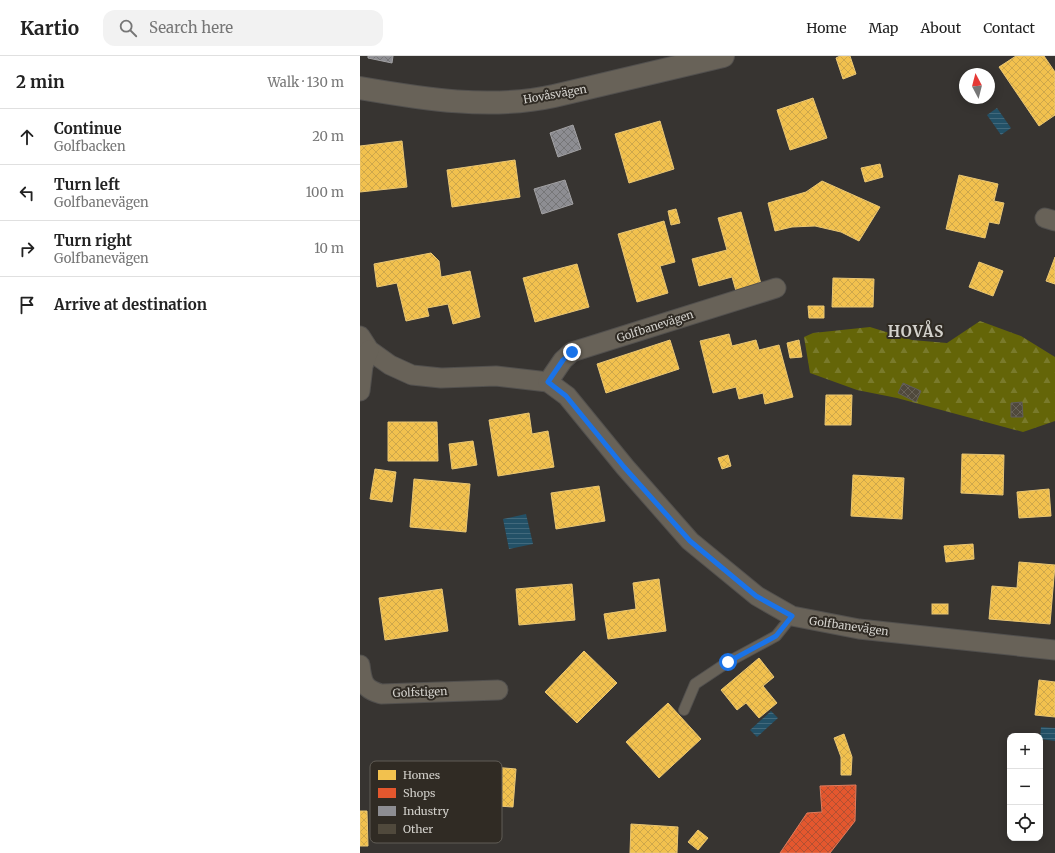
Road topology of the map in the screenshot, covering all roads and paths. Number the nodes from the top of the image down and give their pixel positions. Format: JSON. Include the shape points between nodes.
{"nodes":[{"id":1,"x":723,"y":56,"type":"edge"},
{"id":2,"x":360,"y":88,"type":"edge"},
{"id":3,"x":776,"y":288,"type":"dead end"},
{"id":4,"x":365,"y":343,"type":"edge"},
{"id":5,"x":548,"y":382,"type":"junction"},
{"id":6,"x":360,"y":391,"type":"edge"},
{"id":7,"x":792,"y":616,"type":"junction"},
{"id":8,"x":1055,"y":650,"type":"edge"},
{"id":9,"x":360,"y":665,"type":"edge"},
{"id":10,"x":498,"y":690,"type":"dead end"},
{"id":11,"x":684,"y":710,"type":"dead end"}],
"edges":[{"from":1,"to":2,"type":"street","name":"Hovåsvägen","via":[[554,96],[527,100],[463,102],[421,99]]},
{"from":3,"to":5,"type":"street","name":"Golfbanevägen","via":[[572,352],[563,360]]},
{"from":4,"to":5,"type":"street","via":[[390,364],[412,375],[441,378],[496,376]]},
{"from":4,"to":6,"type":"street"},
{"from":5,"to":7,"type":"street","name":"Golfbanevägen","via":[[566,396],[690,541],[756,596]]},
{"from":7,"to":8,"type":"street","name":"Golfbanevägen","via":[[859,629]]},
{"from":7,"to":11,"type":"lane","via":[[776,636],[728,662],[695,684]]},
{"from":9,"to":10,"type":"street","name":"Golfstigen","via":[[364,684],[370,691],[381,694]]}]}
